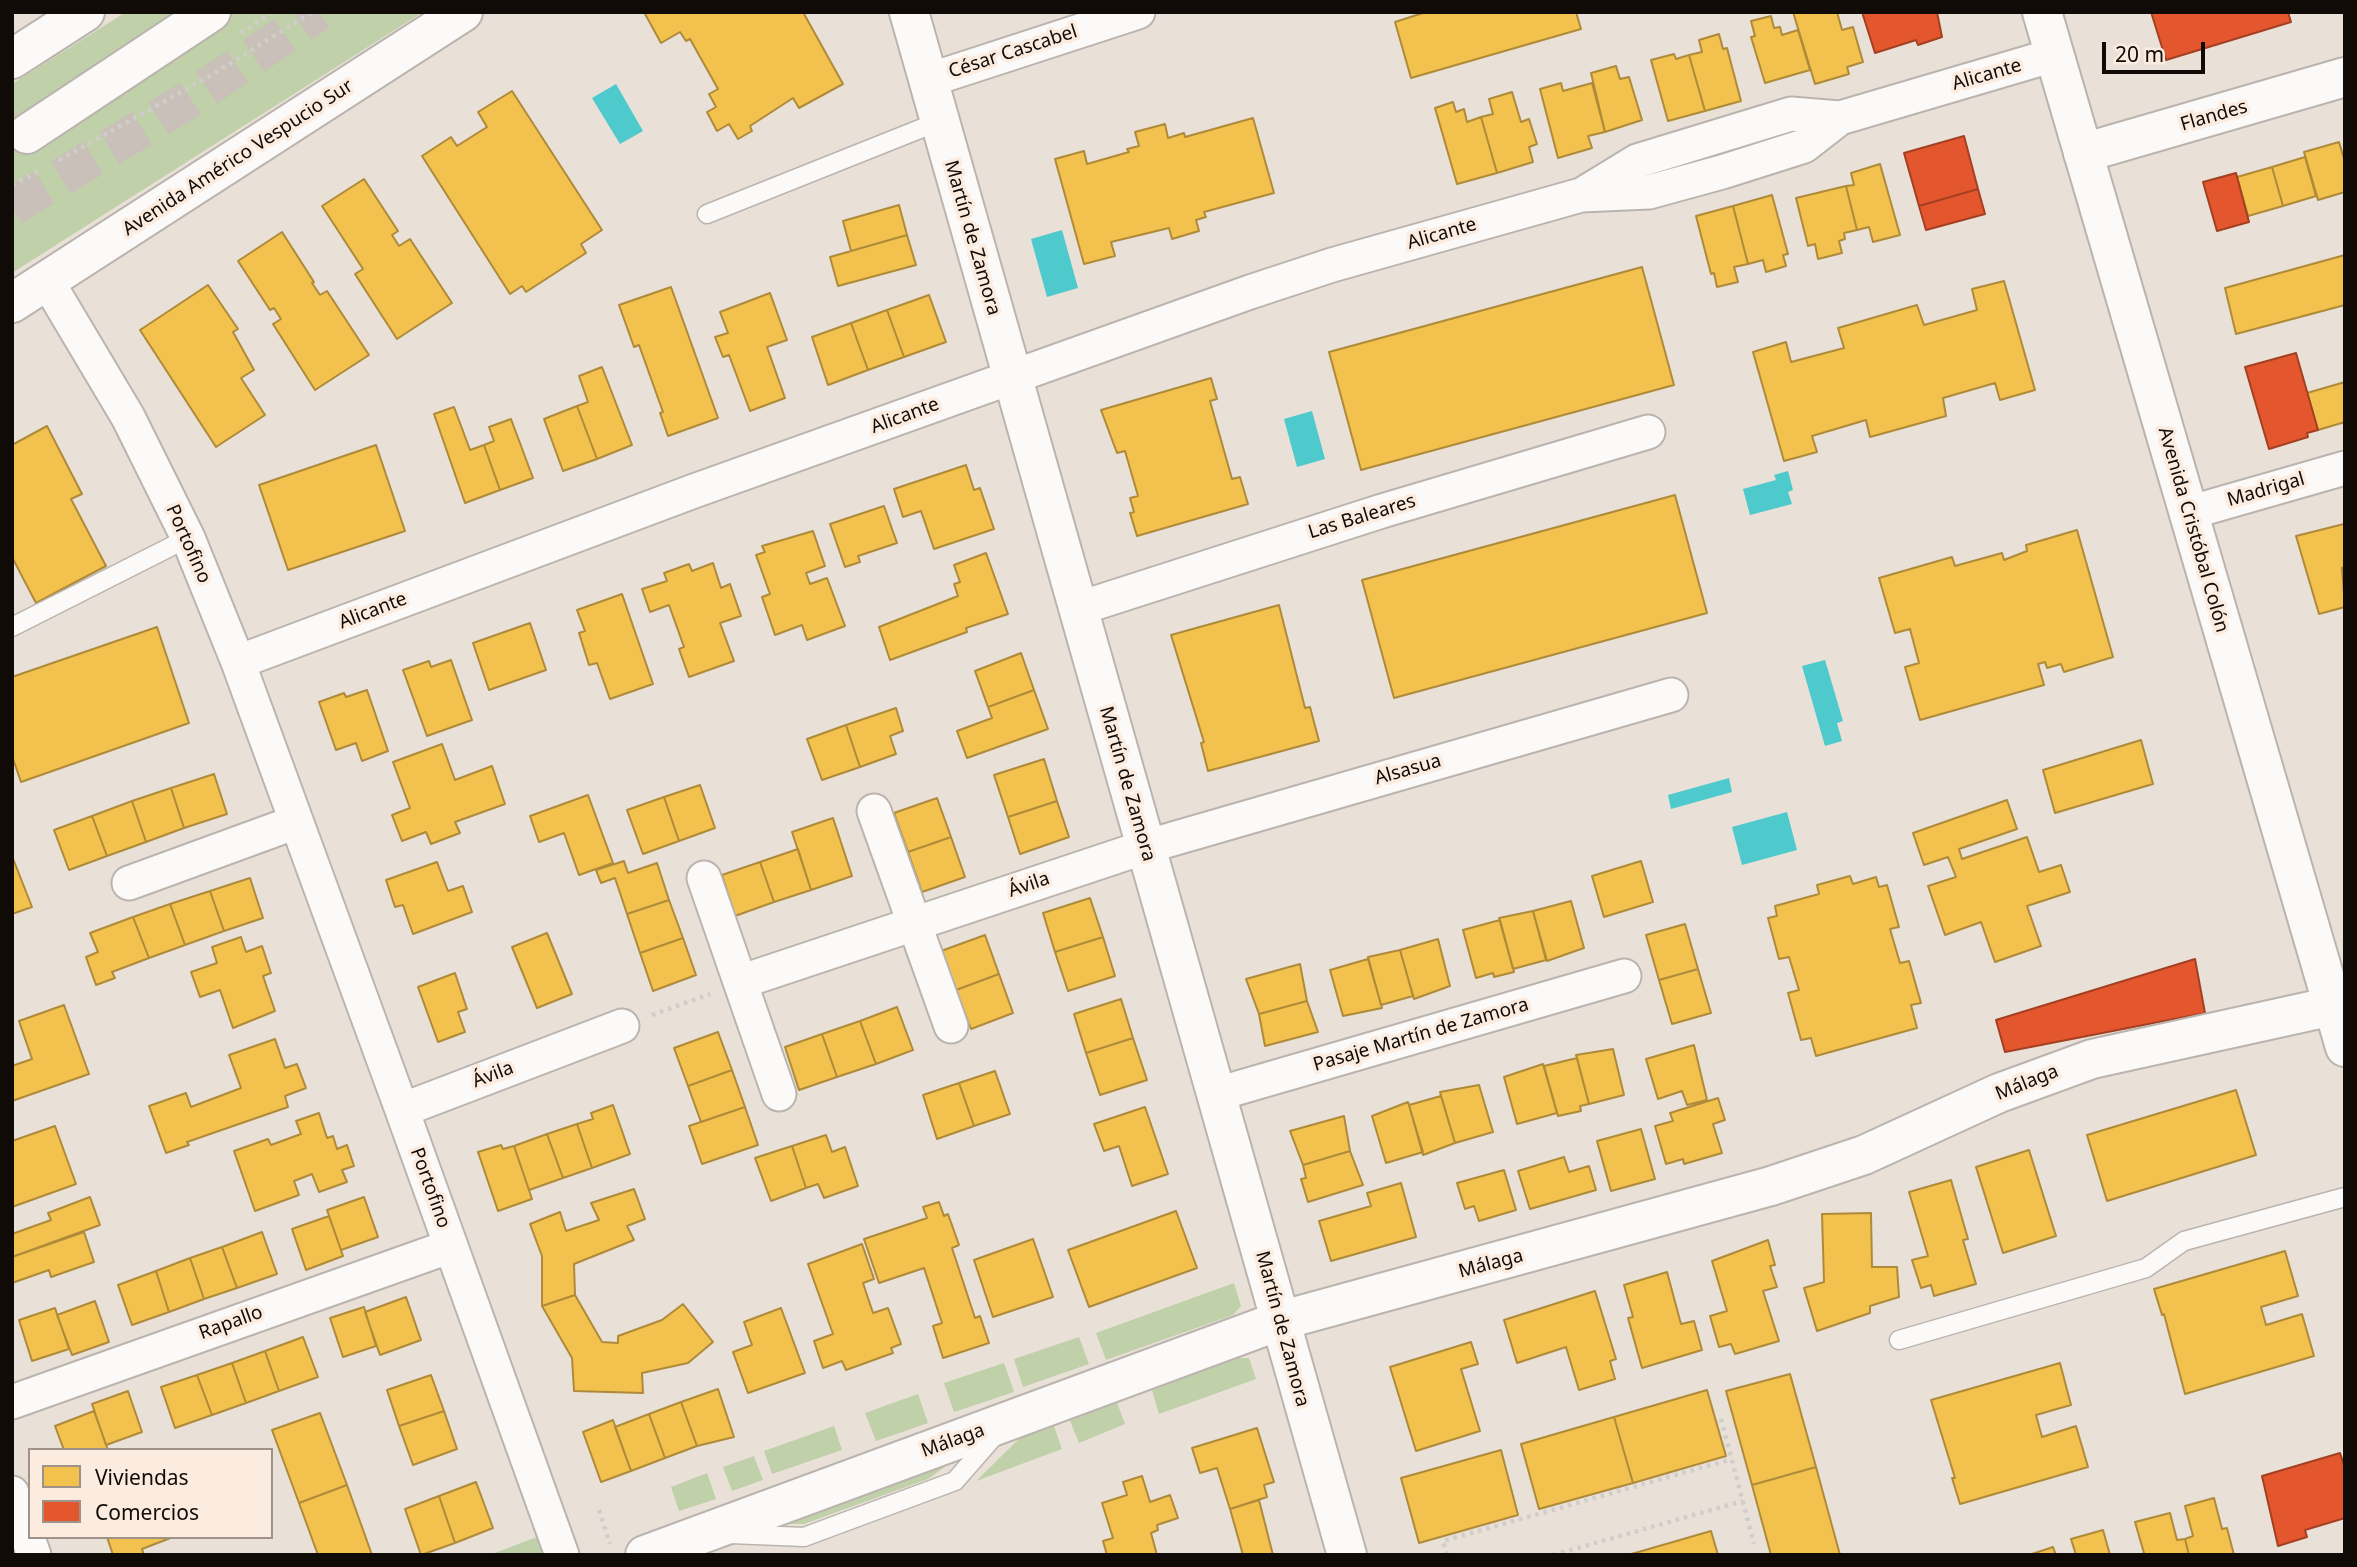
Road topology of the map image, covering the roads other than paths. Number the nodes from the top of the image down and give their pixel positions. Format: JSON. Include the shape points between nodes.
{"nodes":[{"id":1,"x":85,"y":12,"type":"edge"},
{"id":2,"x":211,"y":12,"type":"edge"},
{"id":3,"x":463,"y":12,"type":"edge"},
{"id":4,"x":909,"y":12,"type":"edge"},
{"id":5,"x":1138,"y":12,"type":"edge"},
{"id":6,"x":2042,"y":12,"type":"edge"},
{"id":7,"x":2054,"y":55,"type":"junction"},
{"id":8,"x":12,"y":59,"type":"edge"},
{"id":9,"x":2345,"y":77,"type":"edge"},
{"id":10,"x":929,"y":80,"type":"junction"},
{"id":11,"x":940,"y":121,"type":"junction"},
{"id":12,"x":27,"y":134,"type":"dead end"},
{"id":13,"x":2083,"y":153,"type":"junction"},
{"id":14,"x":707,"y":214,"type":"dead end"},
{"id":15,"x":47,"y":281,"type":"junction"},
{"id":16,"x":12,"y":303,"type":"edge"},
{"id":17,"x":1011,"y":377,"type":"junction"},
{"id":18,"x":1648,"y":432,"type":"dead end"},
{"id":19,"x":2345,"y":468,"type":"edge"},
{"id":20,"x":2188,"y":513,"type":"junction"},
{"id":21,"x":188,"y":538,"type":"junction"},
{"id":22,"x":1077,"y":608,"type":"junction"},
{"id":23,"x":12,"y":627,"type":"edge"},
{"id":24,"x":238,"y":662,"type":"junction"},
{"id":25,"x":1671,"y":695,"type":"dead end"},
{"id":26,"x":874,"y":811,"type":"dead end"},
{"id":27,"x":296,"y":822,"type":"junction"},
{"id":28,"x":1145,"y":847,"type":"junction"},
{"id":29,"x":704,"y":878,"type":"dead end"},
{"id":30,"x":130,"y":883,"type":"dead end"},
{"id":31,"x":914,"y":924,"type":"junction"},
{"id":32,"x":1624,"y":975,"type":"dead end"},
{"id":33,"x":740,"y":982,"type":"junction"},
{"id":34,"x":2339,"y":1004,"type":"edge"},
{"id":35,"x":951,"y":1026,"type":"dead end"},
{"id":36,"x":622,"y":1027,"type":"road end"},
{"id":37,"x":2345,"y":1047,"type":"edge"},
{"id":38,"x":779,"y":1094,"type":"dead end"},
{"id":39,"x":1217,"y":1094,"type":"junction"},
{"id":40,"x":402,"y":1110,"type":"junction"},
{"id":41,"x":2345,"y":1196,"type":"edge"},
{"id":42,"x":451,"y":1246,"type":"junction"},
{"id":43,"x":1279,"y":1321,"type":"junction"},
{"id":44,"x":1899,"y":1340,"type":"dead end"},
{"id":45,"x":12,"y":1402,"type":"edge"},
{"id":46,"x":12,"y":1493,"type":"edge"},
{"id":47,"x":28,"y":1538,"type":"edge"},
{"id":48,"x":562,"y":1555,"type":"edge"},
{"id":49,"x":645,"y":1555,"type":"edge"},
{"id":50,"x":1347,"y":1555,"type":"edge"}],
"edges":[{"from":1,"to":8,"type":"main road"},
{"from":2,"to":12,"type":"main road"},
{"from":3,"to":15,"type":"main road","name":"Avenida Américo Vespucio Sur"},
{"from":4,"to":10,"type":"main road","name":"Martín de Zamora"},
{"from":5,"to":10,"type":"street","name":"César Cascabel"},
{"from":6,"to":7,"type":"main road","name":"Avenida Cristóbal Colón"},
{"from":7,"to":13,"type":"main road","name":"Avenida Cristóbal Colón"},
{"from":7,"to":17,"type":"street","name":"Alicante","via":[[1840,118],[1791,114],[1637,161],[1581,195],[1332,265]]},
{"from":9,"to":13,"type":"main road","name":"Flandes"},
{"from":10,"to":11,"type":"main road","name":"Martín de Zamora"},
{"from":11,"to":14,"type":"lane"},
{"from":11,"to":17,"type":"main road","name":"Martín de Zamora"},
{"from":13,"to":20,"type":"main road","name":"Avenida Cristóbal Colón"},
{"from":15,"to":16,"type":"main road","name":"Avenida Américo Vespucio Sur"},
{"from":15,"to":21,"type":"street","name":"Portofino","via":[[128,417]]},
{"from":17,"to":22,"type":"main road","name":"Martín de Zamora"},
{"from":17,"to":24,"type":"street","name":"Alicante"},
{"from":18,"to":22,"type":"street","name":"Las Baleares","via":[[1382,510]]},
{"from":19,"to":20,"type":"street","name":"Madrigal"},
{"from":20,"to":34,"type":"main road","name":"Avenida Cristóbal Colón"},
{"from":21,"to":23,"type":"lane"},
{"from":21,"to":24,"type":"street","name":"Portofino"},
{"from":22,"to":28,"type":"main road","name":"Martín de Zamora"},
{"from":24,"to":27,"type":"street","name":"Portofino"},
{"from":25,"to":28,"type":"street","name":"Alsasua"},
{"from":26,"to":31,"type":"street"},
{"from":27,"to":30,"type":"street"},
{"from":27,"to":40,"type":"street","name":"Portofino"},
{"from":28,"to":31,"type":"street","name":"Ávila"},
{"from":28,"to":39,"type":"main road","name":"Martín de Zamora"},
{"from":29,"to":33,"type":"street"},
{"from":31,"to":33,"type":"street","name":"Ávila"},
{"from":31,"to":35,"type":"street"},
{"from":32,"to":39,"type":"street","name":"Pasaje Martín de Zamora"},
{"from":33,"to":38,"type":"street"},
{"from":34,"to":37,"type":"main road","name":"Avenida Cristóbal Colón"},
{"from":34,"to":43,"type":"main road","name":"Málaga","via":[[2092,1059],[1999,1093],[1864,1155],[1771,1186]]},
{"from":36,"to":40,"type":"street","name":"Ávila"},
{"from":39,"to":43,"type":"main road","name":"Martín de Zamora"},
{"from":40,"to":42,"type":"street","name":"Portofino"},
{"from":41,"to":44,"type":"lane","via":[[2184,1241],[2146,1268]]},
{"from":42,"to":45,"type":"street","name":"Rapallo"},
{"from":42,"to":48,"type":"street","name":"Portofino"},
{"from":43,"to":49,"type":"main road","name":"Málaga"},
{"from":43,"to":50,"type":"main road","name":"Martín de Zamora"},
{"from":46,"to":47,"type":"street"}]}
